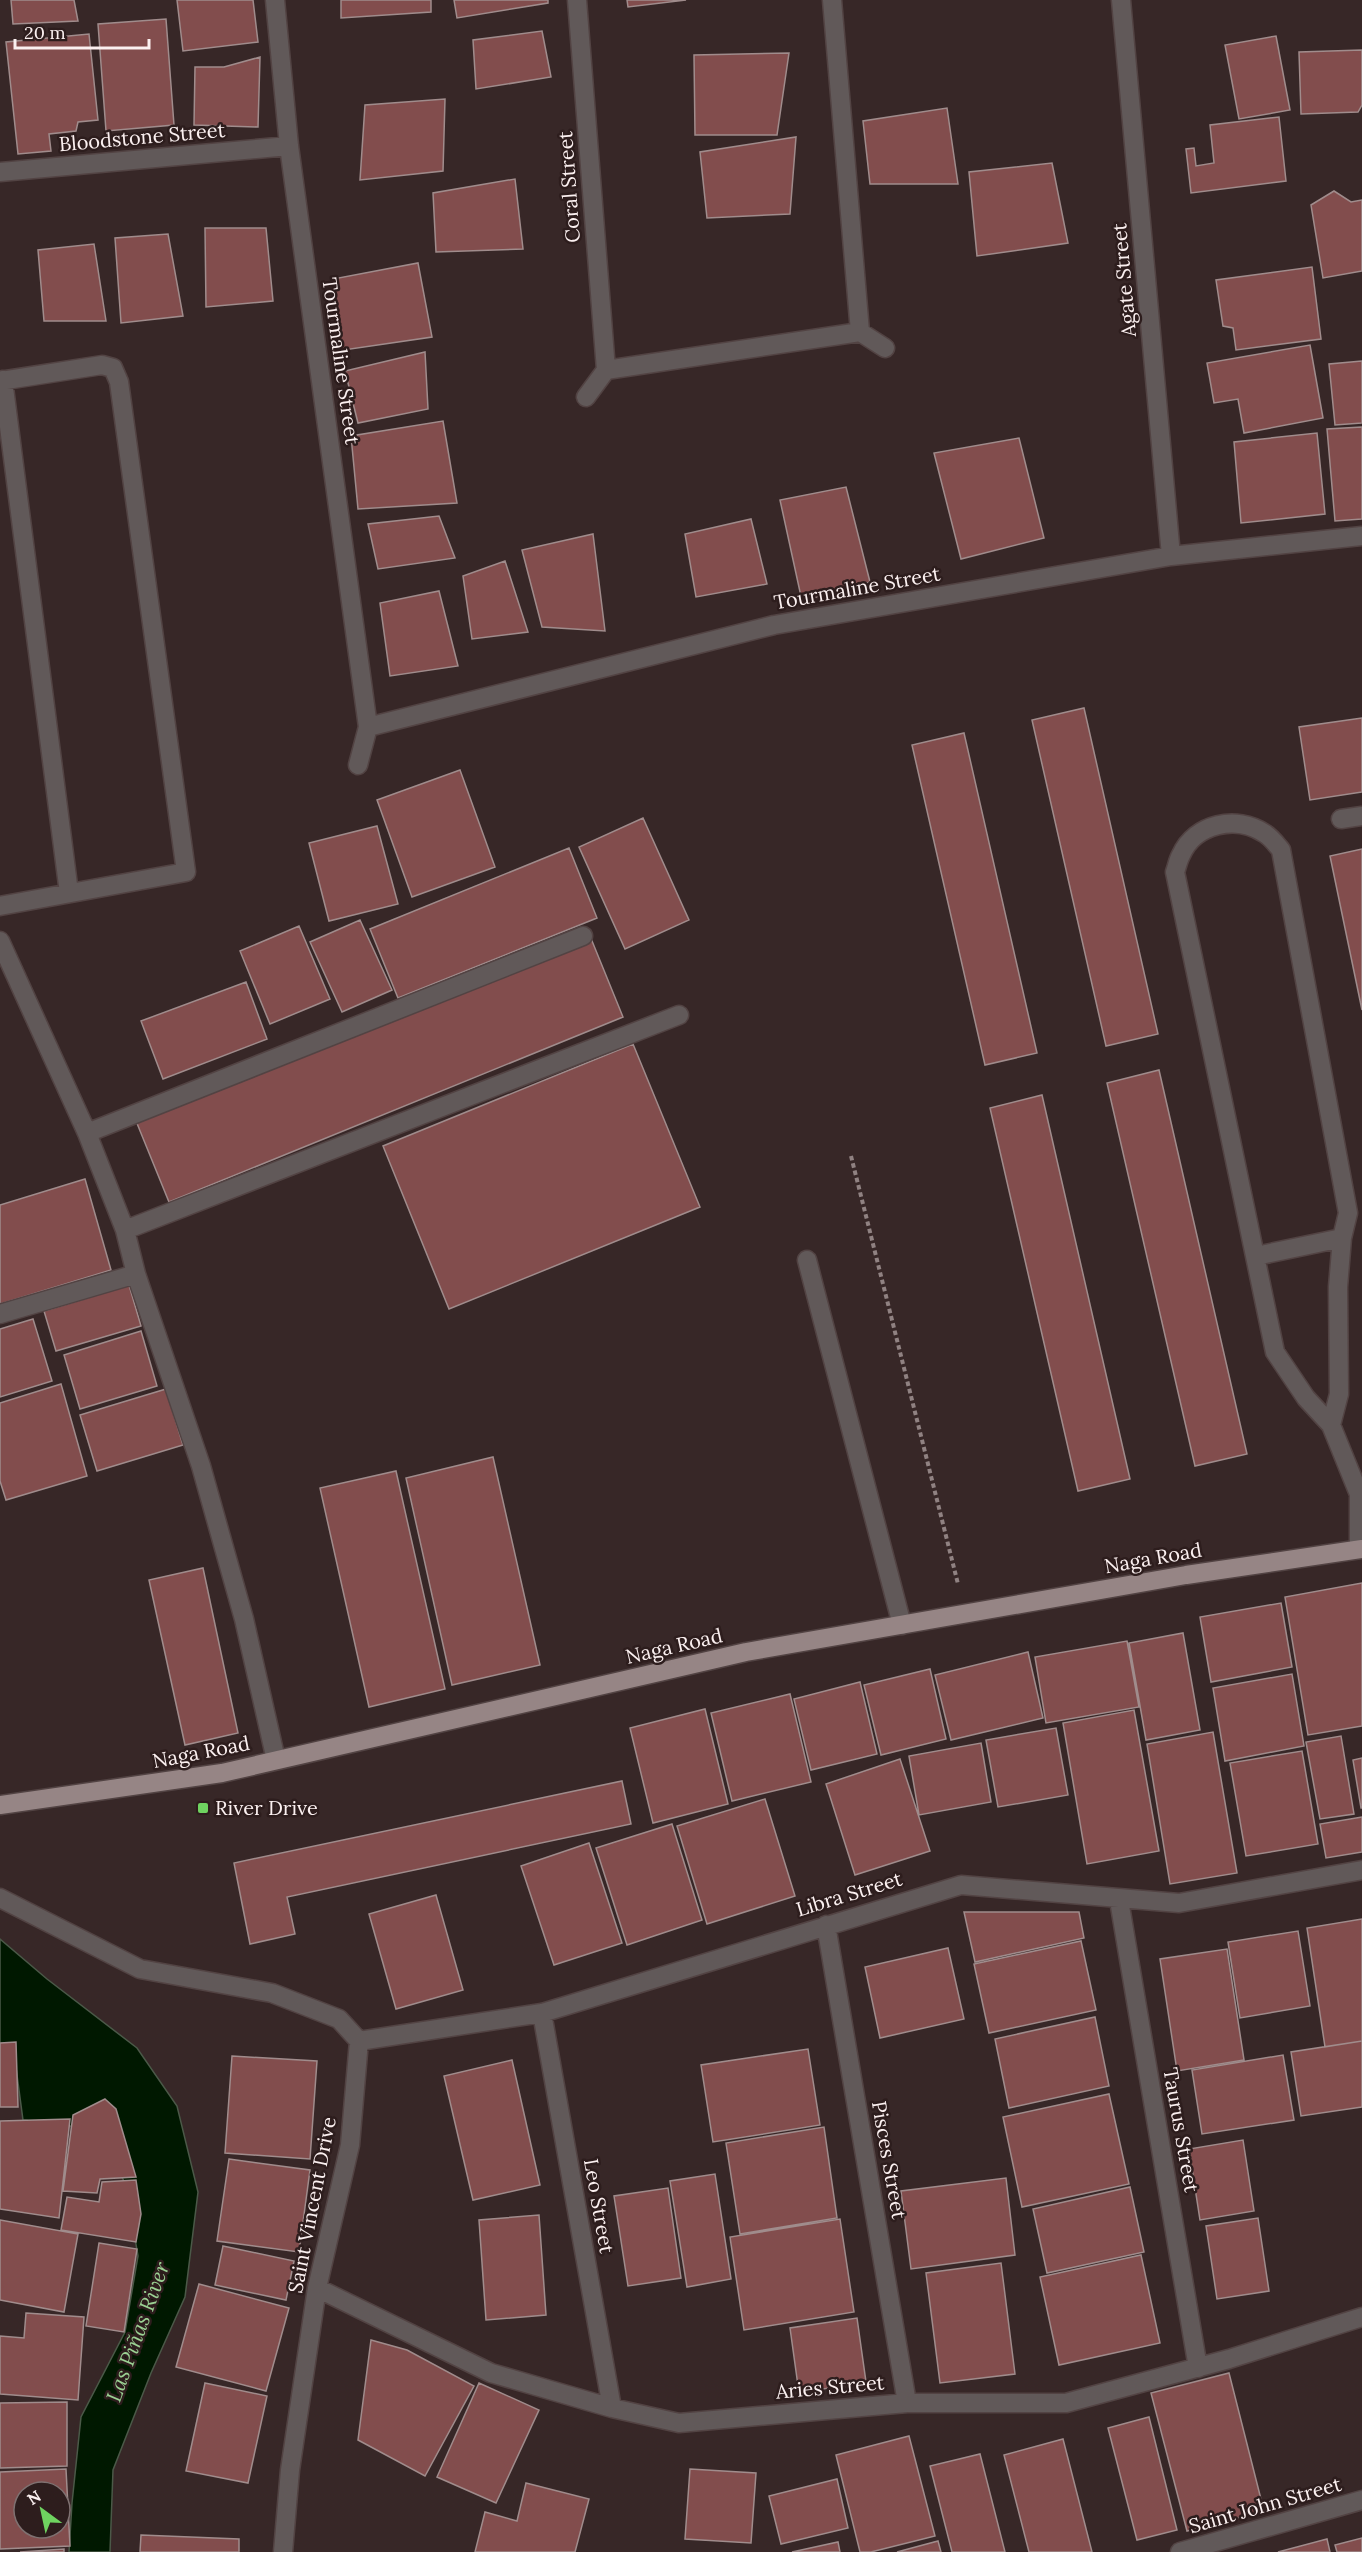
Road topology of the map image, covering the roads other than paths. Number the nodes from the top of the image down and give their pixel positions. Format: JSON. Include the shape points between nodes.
{"nodes":[{"id":1,"x":275,"y":0,"type":"edge"},
{"id":2,"x":577,"y":0,"type":"edge"},
{"id":3,"x":831,"y":0,"type":"edge"},
{"id":4,"x":1121,"y":0,"type":"edge"},
{"id":5,"x":289,"y":146,"type":"junction"},
{"id":6,"x":0,"y":172,"type":"edge"},
{"id":7,"x":860,"y":332,"type":"junction"},
{"id":8,"x":885,"y":348,"type":"dead end"},
{"id":9,"x":606,"y":370,"type":"junction"},
{"id":10,"x":1,"y":380,"type":"edge"},
{"id":11,"x":586,"y":397,"type":"dead end"},
{"id":12,"x":1362,"y":536,"type":"edge"},
{"id":13,"x":1171,"y":556,"type":"junction"},
{"id":14,"x":368,"y":727,"type":"junction"},
{"id":15,"x":358,"y":765,"type":"dead end"},
{"id":16,"x":1362,"y":816,"type":"edge"},
{"id":17,"x":1341,"y":819,"type":"dead end"},
{"id":18,"x":69,"y":893,"type":"junction"},
{"id":19,"x":0,"y":906,"type":"edge"},
{"id":20,"x":583,"y":936,"type":"dead end"},
{"id":21,"x":0,"y":941,"type":"edge"},
{"id":22,"x":680,"y":1015,"type":"dead end"},
{"id":23,"x":87,"y":1133,"type":"junction"},
{"id":24,"x":125,"y":1230,"type":"junction"},
{"id":25,"x":1342,"y":1238,"type":"junction"},
{"id":26,"x":1256,"y":1256,"type":"junction"},
{"id":27,"x":807,"y":1260,"type":"dead end"},
{"id":28,"x":136,"y":1274,"type":"junction"},
{"id":29,"x":0,"y":1314,"type":"edge"},
{"id":30,"x":1331,"y":1425,"type":"junction"},
{"id":31,"x":1361,"y":1549,"type":"edge"},
{"id":32,"x":902,"y":1625,"type":"junction"},
{"id":33,"x":276,"y":1760,"type":"junction"},
{"id":34,"x":0,"y":1805,"type":"edge"},
{"id":35,"x":1362,"y":1870,"type":"edge"},
{"id":36,"x":0,"y":1898,"type":"edge"},
{"id":37,"x":1119,"y":1900,"type":"junction"},
{"id":38,"x":826,"y":1925,"type":"junction"},
{"id":39,"x":542,"y":2013,"type":"junction"},
{"id":40,"x":359,"y":2041,"type":"junction"},
{"id":41,"x":317,"y":2288,"type":"junction"},
{"id":42,"x":1362,"y":2317,"type":"edge"},
{"id":43,"x":1198,"y":2368,"type":"junction"},
{"id":44,"x":907,"y":2403,"type":"junction"},
{"id":45,"x":612,"y":2408,"type":"junction"},
{"id":46,"x":1362,"y":2500,"type":"edge"},
{"id":47,"x":283,"y":2552,"type":"edge"},
{"id":48,"x":1180,"y":2552,"type":"edge"}],
"edges":[{"from":1,"to":5,"type":"street","name":"Tourmaline Street"},
{"from":2,"to":9,"type":"street","name":"Coral Street"},
{"from":3,"to":7,"type":"street"},
{"from":4,"to":13,"type":"street","name":"Agate Street"},
{"from":5,"to":6,"type":"street","name":"Bloodstone Street"},
{"from":5,"to":14,"type":"street","name":"Tourmaline Street"},
{"from":7,"to":8,"type":"street"},
{"from":7,"to":9,"type":"street"},
{"from":9,"to":11,"type":"street"},
{"from":10,"to":18,"type":"street"},
{"from":10,"to":18,"type":"street","via":[[102,365],[113,368],[119,382],[186,872]]},
{"from":12,"to":13,"type":"street","name":"Tourmaline Street"},
{"from":13,"to":14,"type":"street","name":"Tourmaline Street","via":[[774,625]]},
{"from":14,"to":15,"type":"street","name":"Tourmaline Street"},
{"from":16,"to":17,"type":"street"},
{"from":18,"to":19,"type":"street"},
{"from":20,"to":23,"type":"street"},
{"from":21,"to":23,"type":"street"},
{"from":22,"to":24,"type":"street"},
{"from":23,"to":24,"type":"street"},
{"from":24,"to":28,"type":"street"},
{"from":25,"to":26,"type":"street"},
{"from":25,"to":26,"type":"street","via":[[1348,1213],[1281,850],[1266,834],[1247,825],[1222,823],[1197,834],[1181,853],[1175,873]]},
{"from":25,"to":30,"type":"street","via":[[1338,1287],[1339,1394]]},
{"from":26,"to":30,"type":"street","via":[[1275,1352],[1306,1398]]},
{"from":27,"to":32,"type":"street"},
{"from":28,"to":29,"type":"street"},
{"from":28,"to":33,"type":"street","via":[[201,1466],[244,1619]]},
{"from":30,"to":31,"type":"street","via":[[1359,1494]]},
{"from":31,"to":32,"type":"main road","name":"Naga Road"},
{"from":32,"to":33,"type":"main road","name":"Naga Road","via":[[746,1652]]},
{"from":33,"to":34,"type":"main road","name":"Naga Road","via":[[211,1775]]},
{"from":35,"to":37,"type":"street","name":"Libra Street","via":[[1179,1903]]},
{"from":36,"to":40,"type":"street","via":[[140,1969],[272,1993],[339,2019]]},
{"from":37,"to":38,"type":"street","name":"Libra Street","via":[[961,1885]]},
{"from":37,"to":43,"type":"street","name":"Taurus Street"},
{"from":38,"to":39,"type":"street","name":"Libra Street"},
{"from":38,"to":44,"type":"street","name":"Pisces Street"},
{"from":39,"to":40,"type":"street","name":"Libra Street"},
{"from":39,"to":45,"type":"street","name":"Leo Street"},
{"from":40,"to":41,"type":"street","name":"Saint Vincent Drive","via":[[350,2145]]},
{"from":41,"to":45,"type":"street","name":"Aries Street","via":[[491,2373]]},
{"from":41,"to":47,"type":"street","name":"Saint Vincent Drive","via":[[290,2470]]},
{"from":42,"to":43,"type":"street","name":"Aries Street"},
{"from":43,"to":44,"type":"street","name":"Aries Street","via":[[1066,2403]]},
{"from":44,"to":45,"type":"street","name":"Aries Street","via":[[680,2423]]},
{"from":46,"to":48,"type":"street","name":"Saint John Street"}]}
